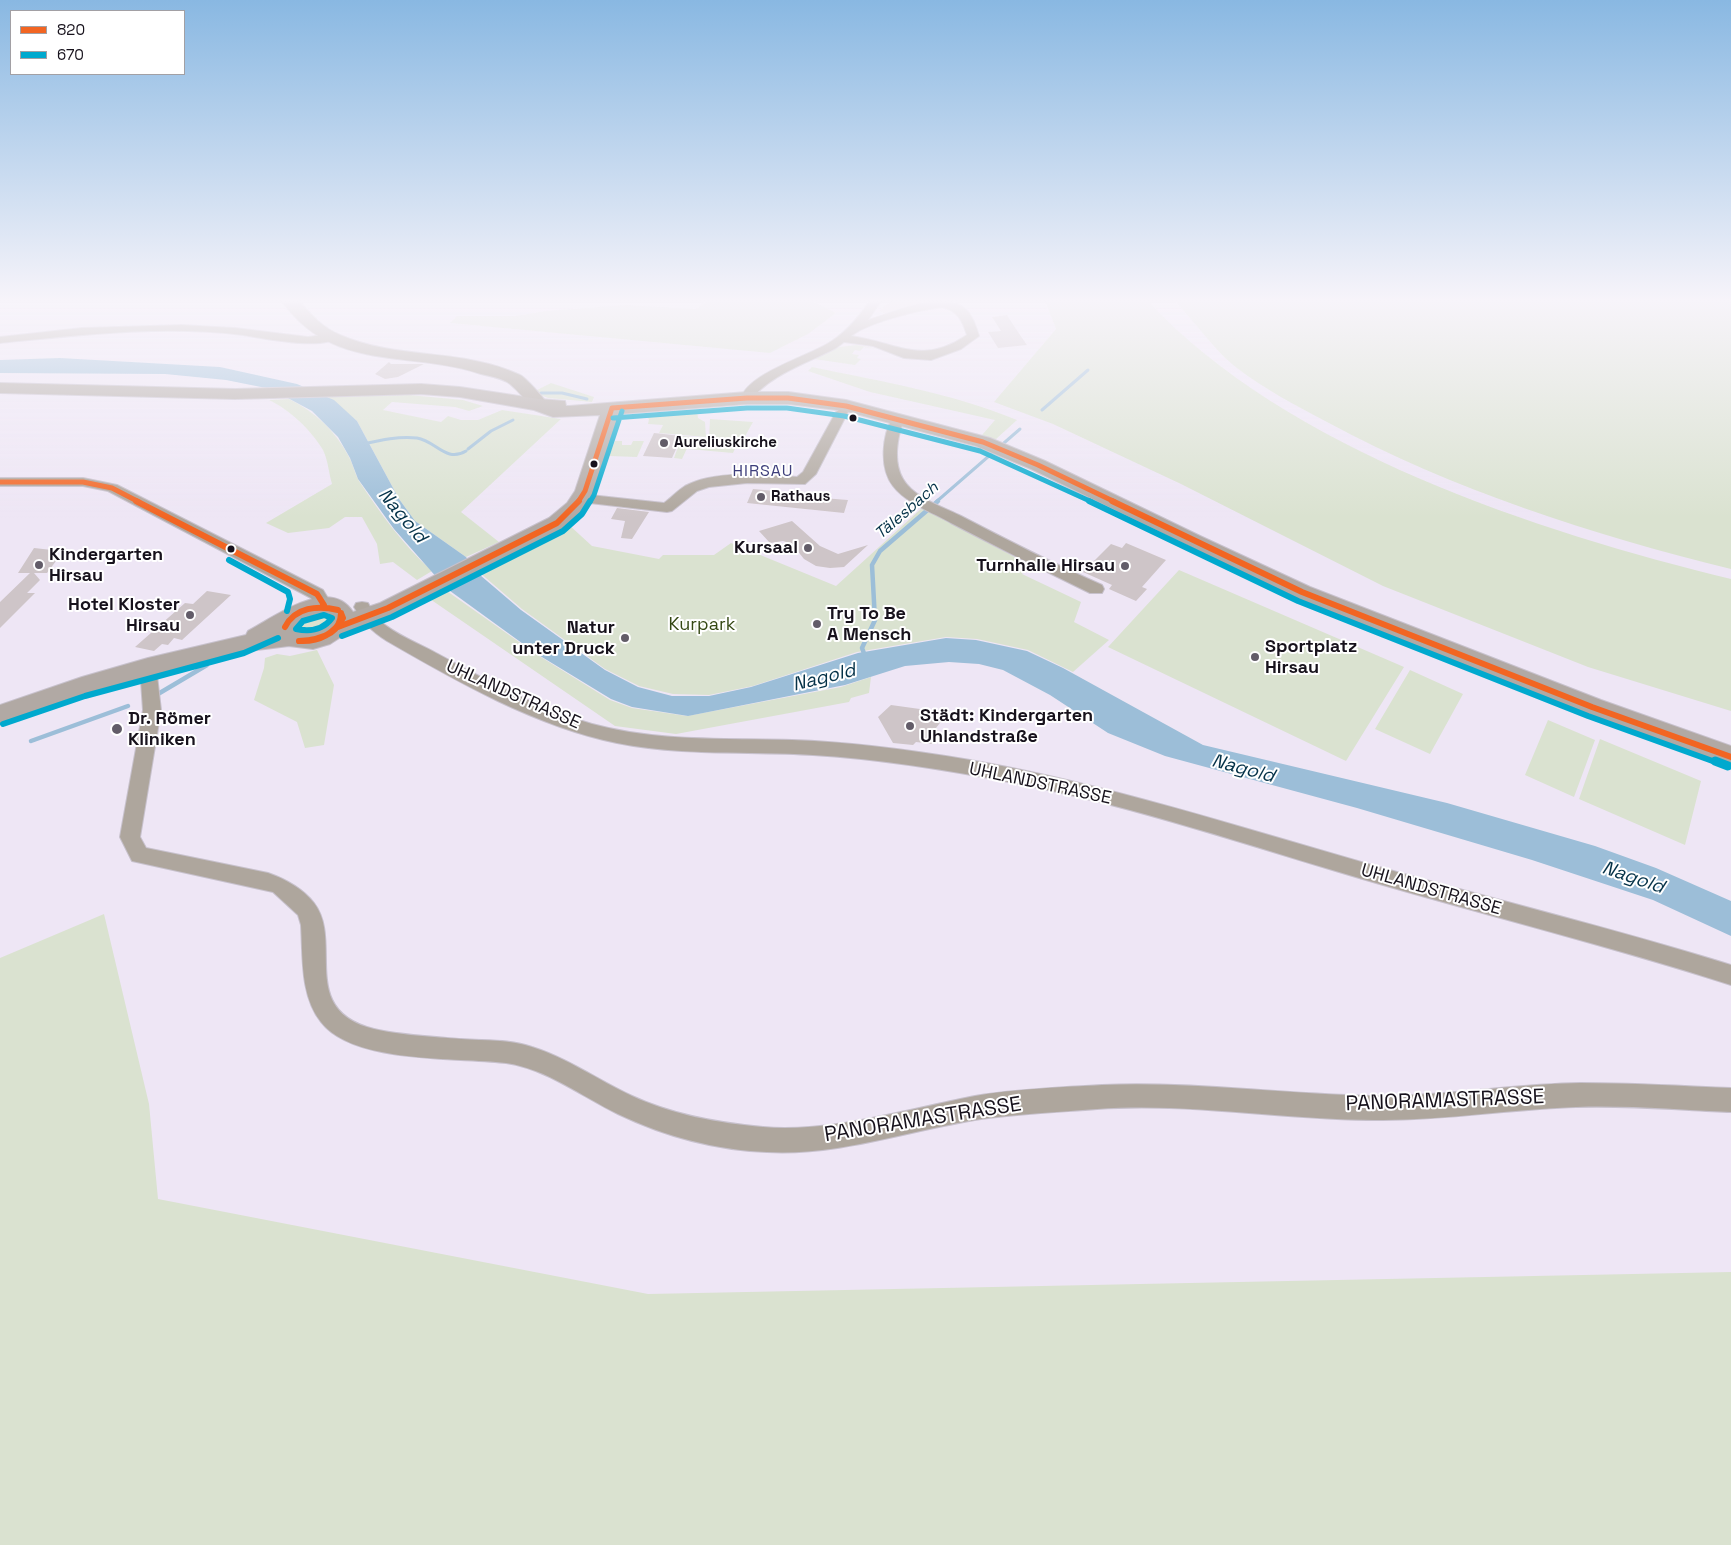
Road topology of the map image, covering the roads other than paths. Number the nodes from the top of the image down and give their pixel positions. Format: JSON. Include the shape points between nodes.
{"nodes":[{"id":1,"x":494,"y":373,"type":"edge"},
{"id":2,"x":778,"y":373,"type":"edge"},
{"id":3,"x":502,"y":376,"type":"junction"},
{"id":4,"x":519,"y":384,"type":"junction"},
{"id":5,"x":0,"y":388,"type":"edge"},
{"id":6,"x":498,"y":398,"type":"junction"},
{"id":7,"x":747,"y":398,"type":"junction"},
{"id":8,"x":539,"y":405,"type":"junction"},
{"id":9,"x":842,"y":412,"type":"dead end"},
{"id":10,"x":609,"y":417,"type":"junction"},
{"id":11,"x":898,"y":420,"type":"junction"},
{"id":12,"x":0,"y":482,"type":"edge"},
{"id":13,"x":581,"y":498,"type":"junction"},
{"id":14,"x":297,"y":585,"type":"junction"},
{"id":15,"x":1096,"y":589,"type":"dead end"},
{"id":16,"x":346,"y":613,"type":"junction"},
{"id":17,"x":292,"y":624,"type":"junction"},
{"id":18,"x":148,"y":667,"type":"junction"},
{"id":19,"x":0,"y":715,"type":"edge"},
{"id":20,"x":1731,"y":758,"type":"edge"},
{"id":21,"x":1731,"y":975,"type":"edge"},
{"id":22,"x":1731,"y":1100,"type":"edge"}],
"edges":[{"from":1,"to":3,"type":"main road"},
{"from":2,"to":7,"type":"street","via":[[749,391]]},
{"from":3,"to":4,"type":"main road"},
{"from":3,"to":6,"type":"main road","via":[[495,393]]},
{"from":4,"to":6,"type":"main road"},
{"from":4,"to":8,"type":"main road"},
{"from":5,"to":6,"type":"main road","via":[[235,394],[421,389]]},
{"from":6,"to":8,"type":"main road"},
{"from":7,"to":10,"type":"main road"},
{"from":7,"to":11,"type":"main road","via":[[807,399]]},
{"from":8,"to":10,"type":"main road"},
{"from":8,"to":10,"type":"main road","via":[[553,411]]},
{"from":9,"to":13,"type":"street","via":[[809,474],[800,481],[749,480],[694,487],[667,508]]},
{"from":10,"to":13,"type":"main road"},
{"from":11,"to":15,"type":"street","via":[[892,445],[892,465],[898,483],[938,510],[1032,560]]},
{"from":11,"to":20,"type":"main road","via":[[983,442],[1011,453],[1302,592],[1583,704]]},
{"from":12,"to":14,"type":"street","name":"UHLANDSTRASSE","via":[[83,482],[112,488]]},
{"from":13,"to":16,"type":"main road","via":[[557,523],[419,592]]},
{"from":14,"to":16,"type":"street","name":"UHLANDSTRASSE"},
{"from":14,"to":17,"type":"street","via":[[300,599]]},
{"from":16,"to":17,"type":"main road","via":[[310,607]]},
{"from":16,"to":17,"type":"main road","via":[[318,639],[302,642]]},
{"from":16,"to":21,"type":"street","name":"UHLANDSTRASSE","via":[[378,627],[459,673],[588,730],[637,740],[695,746],[840,750],[969,767],[1069,788],[1196,821]]},
{"from":17,"to":18,"type":"main road","via":[[241,644]]},
{"from":18,"to":19,"type":"main road"},
{"from":18,"to":22,"type":"street","name":"PANORAMASTRASSE","via":[[152,710],[130,837],[139,855],[280,886],[307,910],[312,925],[317,992],[329,1015],[346,1029],[374,1040],[529,1057],[627,1106],[700,1131],[767,1140],[825,1138],[982,1107],[1102,1097],[1172,1097],[1383,1108],[1579,1095]]}]}
